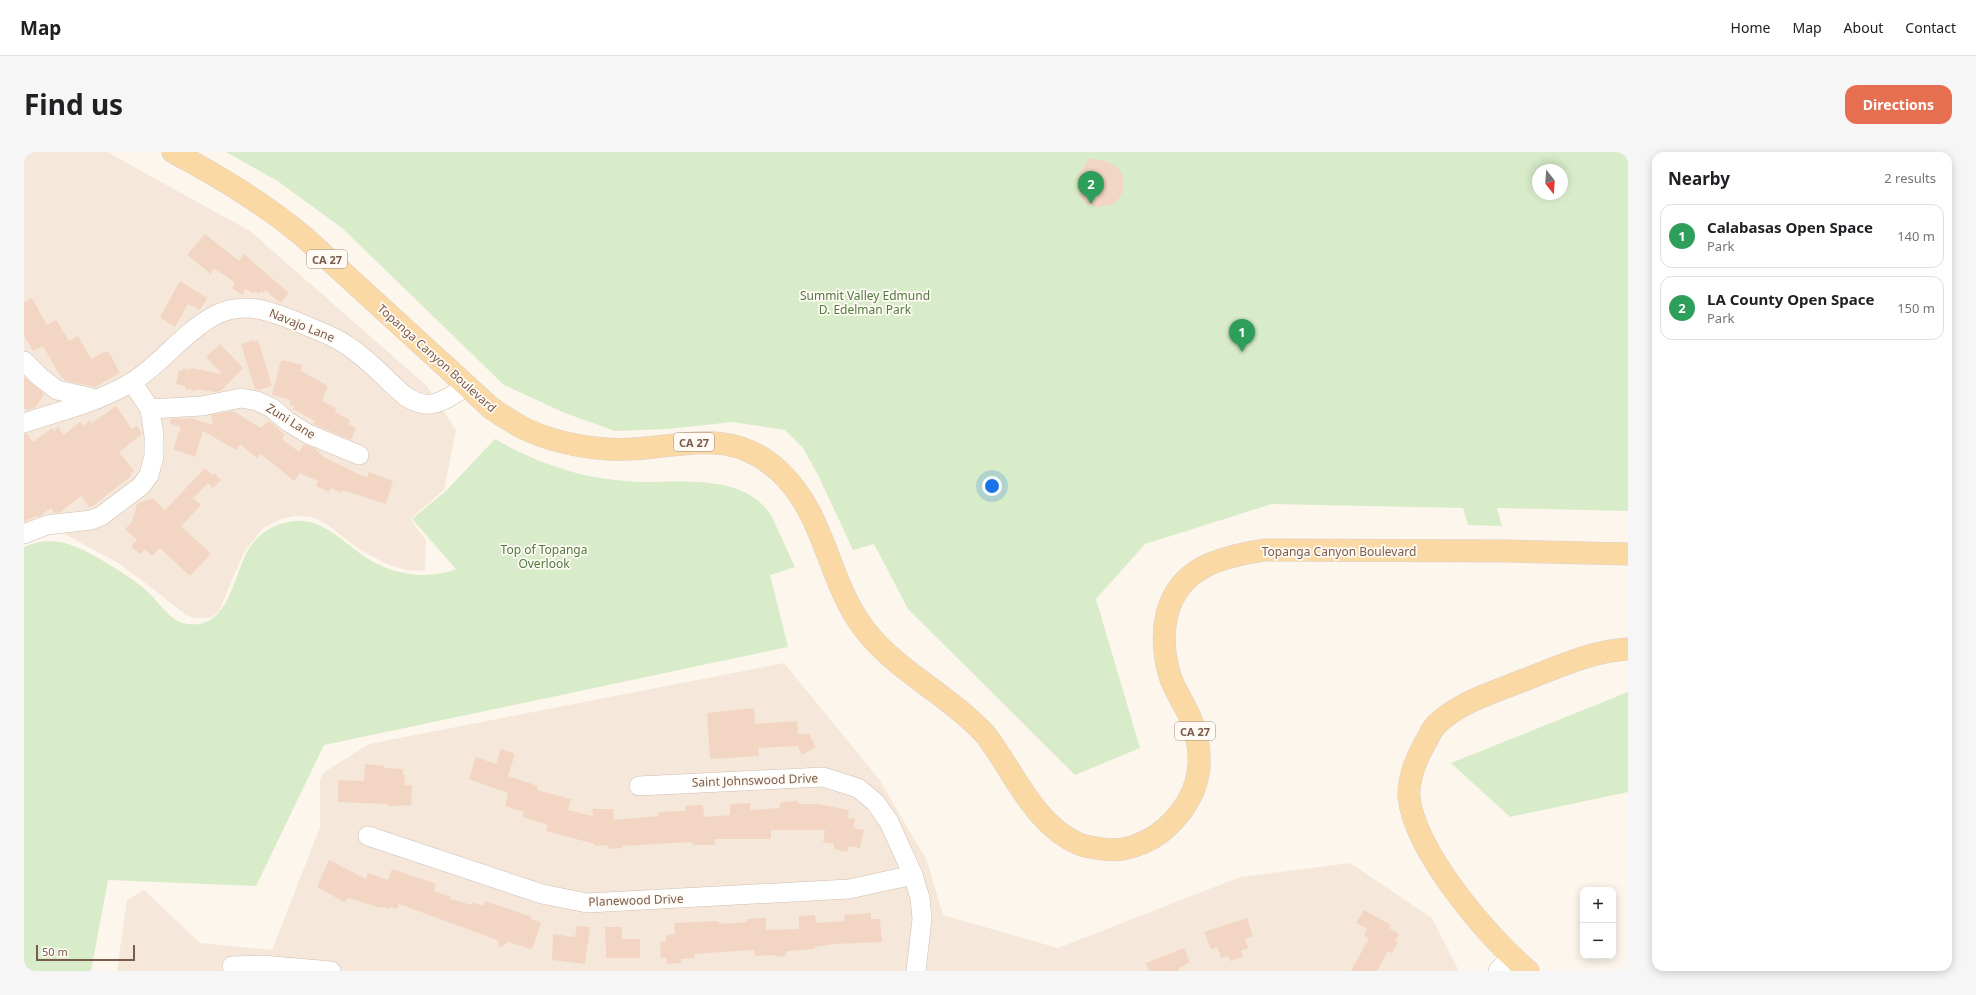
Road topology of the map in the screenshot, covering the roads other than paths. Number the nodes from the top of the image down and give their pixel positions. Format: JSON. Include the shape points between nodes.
{"nodes":[{"id":1,"x":173,"y":152,"type":"edge"},
{"id":2,"x":24,"y":361,"type":"edge"},
{"id":3,"x":132,"y":382,"type":"junction"},
{"id":4,"x":466,"y":387,"type":"junction"},
{"id":5,"x":98,"y":399,"type":"junction"},
{"id":6,"x":150,"y":409,"type":"junction"},
{"id":7,"x":24,"y":423,"type":"edge"},
{"id":8,"x":359,"y":455,"type":"dead end"},
{"id":9,"x":24,"y":534,"type":"edge"},
{"id":10,"x":1628,"y":554,"type":"edge"},
{"id":11,"x":1628,"y":649,"type":"edge"},
{"id":12,"x":639,"y":786,"type":"dead end"},
{"id":13,"x":368,"y":836,"type":"dead end"},
{"id":14,"x":913,"y":875,"type":"junction"},
{"id":15,"x":1505,"y":964,"type":"edge"},
{"id":16,"x":232,"y":966,"type":"dead end"},
{"id":17,"x":331,"y":971,"type":"edge"},
{"id":18,"x":916,"y":971,"type":"edge"},
{"id":19,"x":1528,"y":971,"type":"edge"}],
"edges":[{"from":1,"to":4,"type":"main road","name":"Topanga Canyon Boulevard","number":"CA 27","via":[[213,173],[277,215]]},
{"from":2,"to":5,"type":"street","via":[[57,390]]},
{"from":3,"to":4,"type":"street","name":"Navajo Lane","via":[[213,316],[228,310],[248,308],[270,310],[349,346],[415,403],[429,406],[439,403]]},
{"from":3,"to":5,"type":"street","name":"Navajo Lane"},
{"from":3,"to":6,"type":"street"},
{"from":4,"to":10,"type":"main road","name":"Topanga Canyon Boulevard","number":"CA 27","via":[[491,408],[520,426],[559,440],[582,446],[635,450],[690,442],[721,442],[745,449],[779,471],[796,489],[807,507],[848,601],[864,629],[893,660],[952,703],[985,734],[1038,813],[1058,833],[1081,846],[1111,850],[1133,847],[1156,836],[1179,816],[1194,792],[1200,767],[1198,740],[1170,678],[1164,652],[1165,625],[1171,600],[1182,583],[1201,568],[1231,556],[1264,550]]},
{"from":5,"to":7,"type":"street","name":"Navajo Lane"},
{"from":6,"to":8,"type":"street","name":"Zuni Lane","via":[[202,406],[241,398],[257,401],[272,408],[308,434]]},
{"from":6,"to":9,"type":"street","via":[[154,456],[149,475],[141,486],[101,516],[90,520],[48,525]]},
{"from":11,"to":15,"type":"main road","via":[[1614,649],[1589,656],[1470,701],[1436,725],[1415,762],[1409,796],[1414,820],[1426,847],[1488,933]]},
{"from":12,"to":14,"type":"street","name":"Saint Johnswood Drive","via":[[823,777],[842,781],[858,788],[875,802],[889,822]]},
{"from":13,"to":14,"type":"street","name":"Planewood Drive","via":[[542,894],[587,903],[849,889]]},
{"from":14,"to":18,"type":"street","name":"Saint Johnswood Drive","via":[[920,898],[922,919]]},
{"from":15,"to":19,"type":"main road"},
{"from":16,"to":17,"type":"street","via":[[262,964]]}]}
